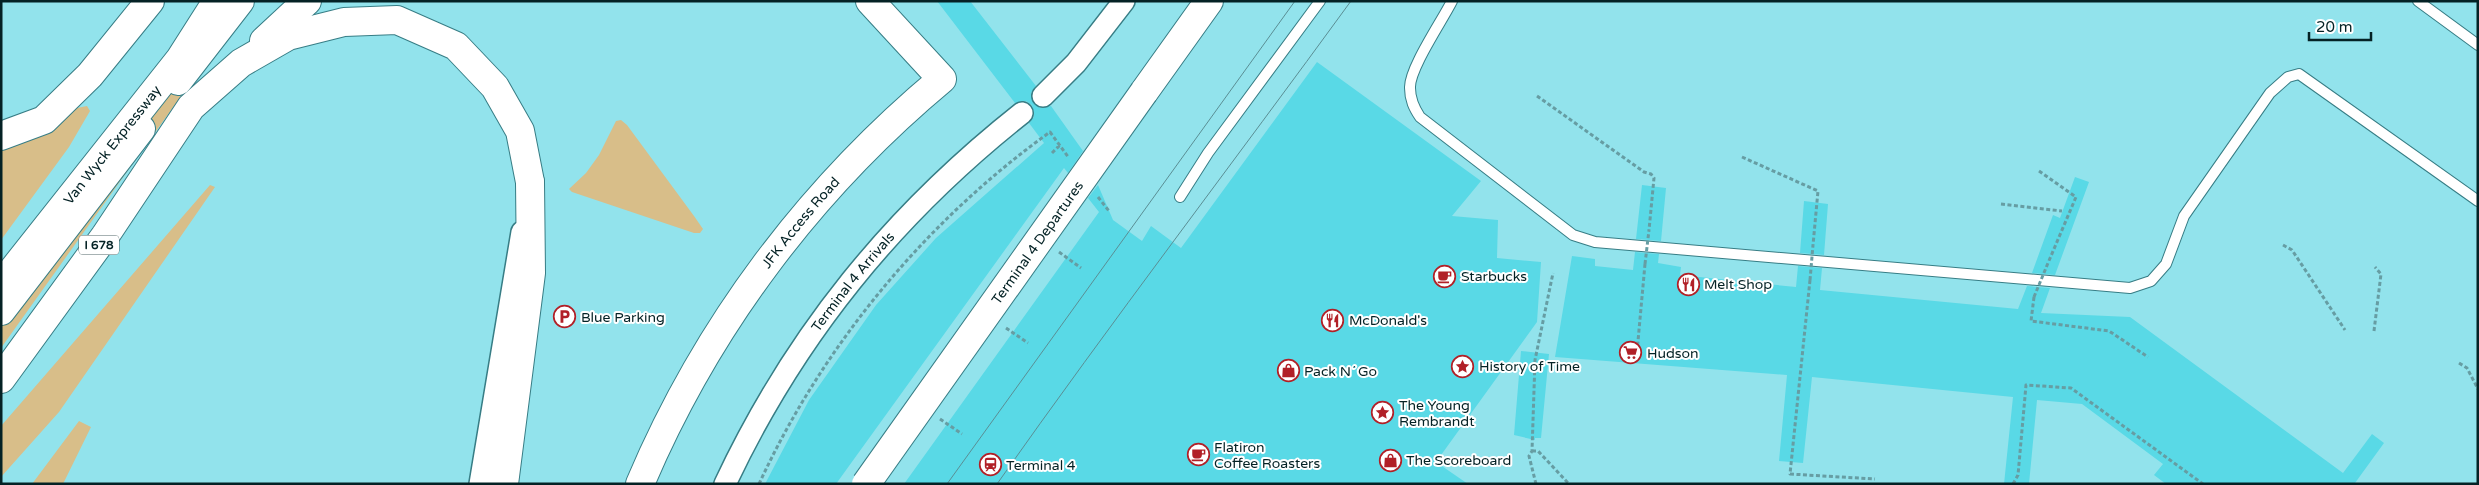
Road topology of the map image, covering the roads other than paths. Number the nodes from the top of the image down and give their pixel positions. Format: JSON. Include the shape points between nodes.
{"nodes":[{"id":1,"x":150,"y":1,"type":"edge"},
{"id":2,"x":217,"y":1,"type":"edge"},
{"id":3,"x":240,"y":1,"type":"edge"},
{"id":4,"x":307,"y":1,"type":"edge"},
{"id":5,"x":870,"y":1,"type":"edge"},
{"id":6,"x":1124,"y":1,"type":"edge"},
{"id":7,"x":1209,"y":1,"type":"edge"},
{"id":8,"x":1320,"y":1,"type":"edge"},
{"id":9,"x":1452,"y":1,"type":"edge"},
{"id":10,"x":2418,"y":1,"type":"edge"},
{"id":11,"x":2478,"y":45,"type":"edge"},
{"id":12,"x":241,"y":62,"type":"junction"},
{"id":13,"x":1043,"y":96,"type":"dead end"},
{"id":14,"x":1022,"y":113,"type":"dead end"},
{"id":15,"x":1,"y":136,"type":"edge"},
{"id":16,"x":530,"y":182,"type":"junction"},
{"id":17,"x":1180,"y":197,"type":"dead end"},
{"id":18,"x":2478,"y":201,"type":"edge"},
{"id":19,"x":1,"y":285,"type":"edge"},
{"id":20,"x":1,"y":311,"type":"edge"},
{"id":21,"x":1,"y":379,"type":"edge"},
{"id":22,"x":480,"y":484,"type":"edge"},
{"id":23,"x":504,"y":484,"type":"edge"},
{"id":24,"x":640,"y":484,"type":"edge"},
{"id":25,"x":725,"y":484,"type":"edge"},
{"id":26,"x":866,"y":484,"type":"edge"}],
"edges":[{"from":1,"to":15,"type":"main road","via":[[90,75],[44,120]]},
{"from":2,"to":19,"type":"main road","name":"Van Wyck Expressway","via":[[180,59]]},
{"from":3,"to":20,"type":"main road"},
{"from":4,"to":12,"type":"main road"},
{"from":5,"to":24,"type":"main road","name":"JFK Access Road","via":[[942,79],[884,130],[834,181],[762,268],[694,374]]},
{"from":6,"to":13,"type":"street","via":[[1076,63]]},
{"from":7,"to":26,"type":"main road","name":"Terminal 4 Departures","bridge":true},
{"from":8,"to":17,"type":"lane","via":[[1208,153]]},
{"from":9,"to":18,"type":"lane","via":[[1416,66],[1410,86],[1412,104],[1420,118],[1573,235],[1595,242],[2130,288],[2142,286],[2158,276],[2166,264],[2184,216],[2270,94],[2288,77],[2299,74]]},
{"from":10,"to":11,"type":"lane"},
{"from":12,"to":16,"type":"main road","via":[[288,36],[307,31],[344,22],[404,22],[456,46],[495,87],[520,131]]},
{"from":12,"to":21,"type":"main road","number":"I 678","via":[[191,107],[105,236]]},
{"from":14,"to":25,"type":"street","name":"Terminal 4 Arrivals","via":[[928,194],[854,276],[784,373]]},
{"from":16,"to":22,"type":"street"},
{"from":16,"to":23,"type":"main road","via":[[531,273]]}]}
